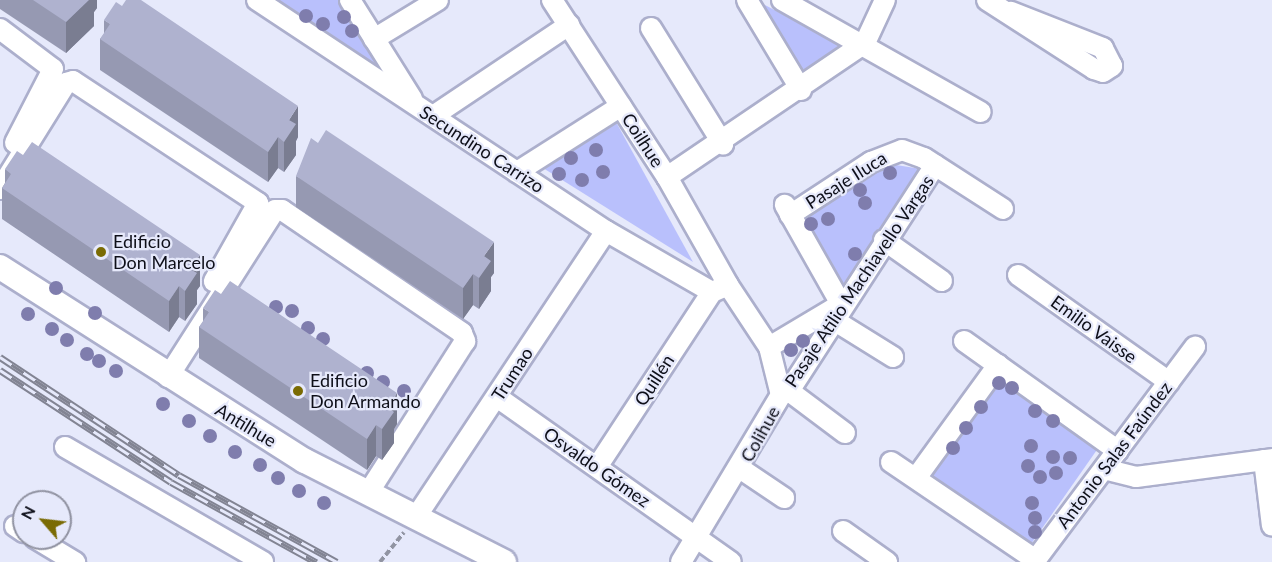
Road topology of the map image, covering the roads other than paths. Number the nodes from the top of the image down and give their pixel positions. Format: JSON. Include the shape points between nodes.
{"nodes":[{"id":1,"x":257,"y":0,"type":"edge"},
{"id":2,"x":350,"y":0,"type":"edge"},
{"id":3,"x":438,"y":0,"type":"edge"},
{"id":4,"x":552,"y":0,"type":"edge"},
{"id":5,"x":747,"y":0,"type":"edge"},
{"id":6,"x":782,"y":0,"type":"edge"},
{"id":7,"x":885,"y":0,"type":"edge"},
{"id":8,"x":987,"y":0,"type":"edge"},
{"id":9,"x":1011,"y":12,"type":"dead end"},
{"id":10,"x":569,"y":25,"type":"junction"},
{"id":11,"x":651,"y":28,"type":"dead end"},
{"id":12,"x":0,"y":29,"type":"edge"},
{"id":13,"x":374,"y":39,"type":"junction"},
{"id":14,"x":865,"y":43,"type":"junction"},
{"id":15,"x":801,"y":90,"type":"junction"},
{"id":16,"x":415,"y":104,"type":"junction"},
{"id":17,"x":621,"y":106,"type":"junction"},
{"id":18,"x":981,"y":112,"type":"dead end"},
{"id":19,"x":433,"y":116,"type":"junction"},
{"id":20,"x":723,"y":144,"type":"junction"},
{"id":21,"x":935,"y":165,"type":"junction"},
{"id":22,"x":0,"y":166,"type":"edge"},
{"id":23,"x":517,"y":172,"type":"junction"},
{"id":24,"x":667,"y":177,"type":"junction"},
{"id":25,"x":0,"y":189,"type":"edge"},
{"id":26,"x":1003,"y":209,"type":"dead end"},
{"id":27,"x":606,"y":231,"type":"junction"},
{"id":28,"x":884,"y":240,"type":"junction"},
{"id":29,"x":0,"y":267,"type":"edge"},
{"id":30,"x":1018,"y":275,"type":"dead end"},
{"id":31,"x":942,"y":281,"type":"dead end"},
{"id":32,"x":720,"y":288,"type":"junction"},
{"id":33,"x":837,"y":312,"type":"junction"},
{"id":34,"x":964,"y":341,"type":"dead end"},
{"id":35,"x":769,"y":347,"type":"junction"},
{"id":36,"x":1195,"y":347,"type":"dead end"},
{"id":37,"x":893,"y":357,"type":"dead end"},
{"id":38,"x":998,"y":365,"type":"junction"},
{"id":39,"x":163,"y":374,"type":"junction"},
{"id":40,"x":1169,"y":382,"type":"junction"},
{"id":41,"x":785,"y":393,"type":"junction"},
{"id":42,"x":496,"y":397,"type":"junction"},
{"id":43,"x":845,"y":433,"type":"dead end"},
{"id":44,"x":66,"y":447,"type":"dead end"},
{"id":45,"x":1118,"y":451,"type":"junction"},
{"id":46,"x":1268,"y":459,"type":"edge"},
{"id":47,"x":891,"y":462,"type":"dead end"},
{"id":48,"x":597,"y":467,"type":"junction"},
{"id":49,"x":741,"y":469,"type":"junction"},
{"id":50,"x":1104,"y":469,"type":"junction"},
{"id":51,"x":916,"y":478,"type":"junction"},
{"id":52,"x":368,"y":493,"type":"junction"},
{"id":53,"x":784,"y":498,"type":"dead end"},
{"id":54,"x":416,"y":517,"type":"junction"},
{"id":55,"x":1272,"y":526,"type":"edge"},
{"id":56,"x":843,"y":531,"type":"dead end"},
{"id":57,"x":696,"y":537,"type":"junction"},
{"id":58,"x":55,"y":550,"type":"edge"},
{"id":59,"x":1035,"y":561,"type":"edge"},
{"id":60,"x":75,"y":562,"type":"edge"},
{"id":61,"x":263,"y":562,"type":"edge"},
{"id":62,"x":504,"y":562,"type":"edge"},
{"id":63,"x":681,"y":562,"type":"edge"},
{"id":64,"x":731,"y":562,"type":"edge"},
{"id":65,"x":887,"y":562,"type":"edge"}],
"edges":[{"from":1,"to":16,"type":"street","name":"Secundino Carrizo"},
{"from":2,"to":13,"type":"street"},
{"from":3,"to":13,"type":"street"},
{"from":4,"to":10,"type":"street","name":"Coilhue"},
{"from":5,"to":15,"type":"street"},
{"from":6,"to":14,"type":"street"},
{"from":7,"to":14,"type":"street"},
{"from":8,"to":9,"type":"street"},
{"from":10,"to":17,"type":"street","name":"Coilhue"},
{"from":10,"to":19,"type":"street"},
{"from":11,"to":20,"type":"street"},
{"from":12,"to":22,"type":"street","via":[[53,69]]},
{"from":13,"to":16,"type":"street"},
{"from":14,"to":15,"type":"street"},
{"from":14,"to":18,"type":"street"},
{"from":15,"to":20,"type":"street"},
{"from":16,"to":19,"type":"street","name":"Secundino Carrizo"},
{"from":17,"to":23,"type":"street"},
{"from":17,"to":24,"type":"street","name":"Coilhue"},
{"from":19,"to":23,"type":"street","name":"Secundino Carrizo"},
{"from":20,"to":24,"type":"street"},
{"from":21,"to":26,"type":"street","name":"Pasaje Iluca"},
{"from":21,"to":28,"type":"street","name":"Pasaje Atilio Machiavello Vargas"},
{"from":21,"to":33,"type":"street","name":"Pasaje Iluca","via":[[912,152],[893,151],[787,209]]},
{"from":23,"to":27,"type":"street","name":"Secundino Carrizo"},
{"from":24,"to":32,"type":"street","name":"Coilhue"},
{"from":25,"to":39,"type":"street","via":[[66,83],[73,81],[258,203]]},
{"from":27,"to":32,"type":"street","name":"Secundino Carrizo"},
{"from":27,"to":42,"type":"street","name":"Trumao"},
{"from":28,"to":31,"type":"street"},
{"from":28,"to":33,"type":"street","name":"Pasaje Atilio Machiavello Vargas"},
{"from":29,"to":39,"type":"main road","name":"Antilhue"},
{"from":30,"to":40,"type":"street","name":"Emilio Vaisse"},
{"from":32,"to":35,"type":"street","name":"Colihue"},
{"from":32,"to":48,"type":"street","name":"Quillén"},
{"from":33,"to":35,"type":"street"},
{"from":33,"to":37,"type":"street"},
{"from":33,"to":41,"type":"street","name":"Pasaje Atilio Machiavello Vargas"},
{"from":34,"to":38,"type":"street"},
{"from":35,"to":41,"type":"street","name":"Colihue"},
{"from":36,"to":40,"type":"street","name":"Antonio Salas Faúndez"},
{"from":38,"to":45,"type":"street"},
{"from":38,"to":51,"type":"street"},
{"from":39,"to":52,"type":"main road","name":"Antilhue"},
{"from":39,"to":52,"type":"street","via":[[275,210],[282,210],[462,333],[465,341]]},
{"from":40,"to":45,"type":"street","name":"Antonio Salas Faúndez"},
{"from":41,"to":43,"type":"street"},
{"from":41,"to":49,"type":"street","name":"Colihue"},
{"from":42,"to":48,"type":"street","name":"Osvaldo Gómez"},
{"from":42,"to":54,"type":"street","name":"Trumao"},
{"from":44,"to":61,"type":"street"},
{"from":45,"to":50,"type":"street","name":"Antonio Salas Faúndez"},
{"from":46,"to":50,"type":"street","via":[[1136,477]]},
{"from":46,"to":55,"type":"street"},
{"from":47,"to":51,"type":"street"},
{"from":48,"to":57,"type":"street","name":"Osvaldo Gómez"},
{"from":49,"to":53,"type":"street"},
{"from":49,"to":57,"type":"street","name":"Colihue"},
{"from":50,"to":59,"type":"street","name":"Antonio Salas Faúndez"},
{"from":51,"to":59,"type":"street"},
{"from":52,"to":54,"type":"main road","name":"Antilhue"},
{"from":54,"to":62,"type":"main road","name":"Antilhue"},
{"from":56,"to":65,"type":"street"},
{"from":57,"to":63,"type":"street","name":"Colihue"},
{"from":57,"to":64,"type":"street","name":"Osvaldo Gómez"},
{"from":58,"to":60,"type":"street"}]}
